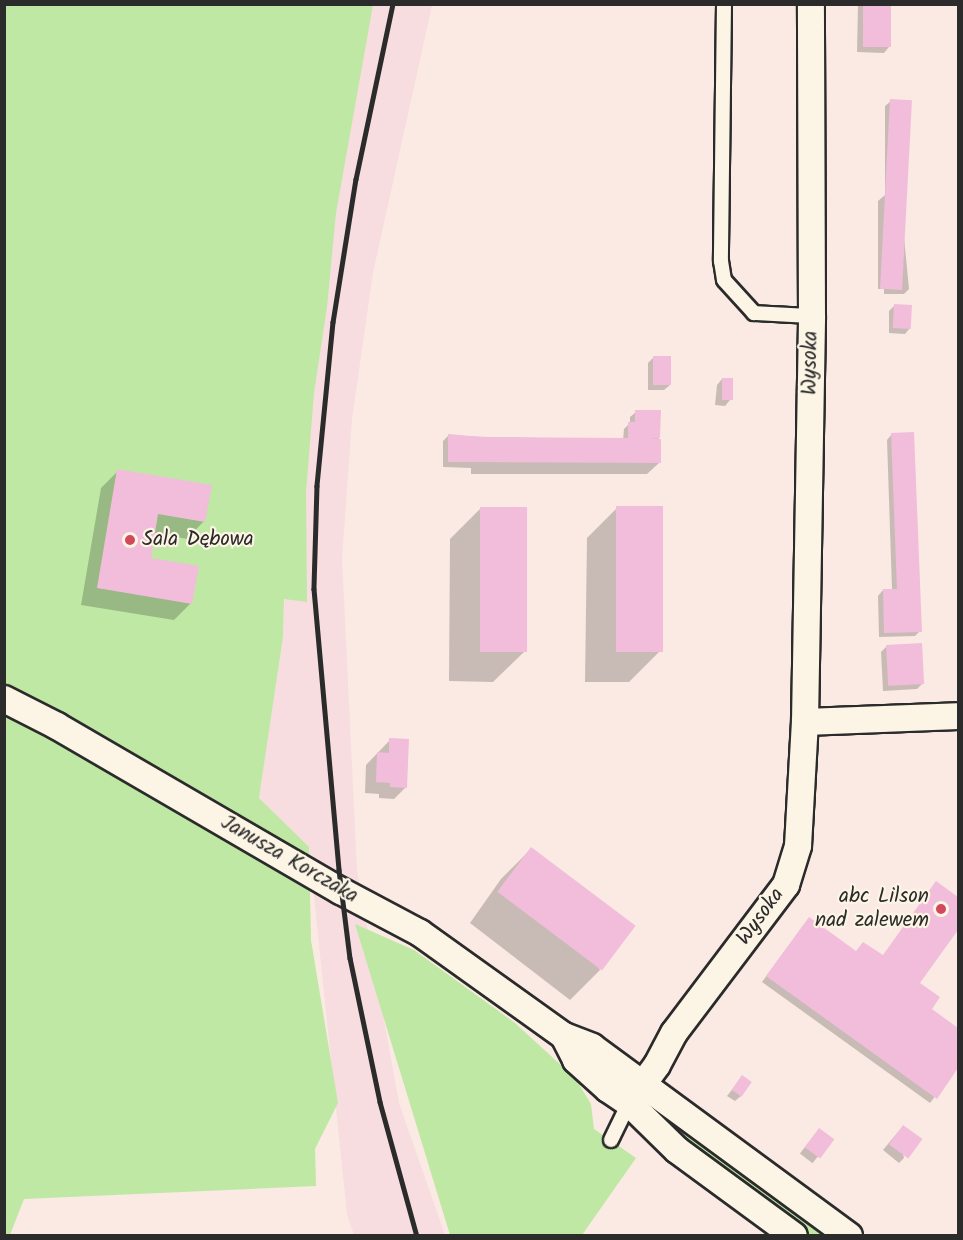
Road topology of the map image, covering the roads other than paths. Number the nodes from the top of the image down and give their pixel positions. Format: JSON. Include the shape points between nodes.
{"nodes":[{"id":1,"x":724,"y":4,"type":"edge"},
{"id":2,"x":811,"y":4,"type":"edge"},
{"id":3,"x":812,"y":316,"type":"junction"},
{"id":4,"x":4,"y":699,"type":"edge"},
{"id":5,"x":958,"y":716,"type":"edge"},
{"id":6,"x":805,"y":722,"type":"junction"},
{"id":7,"x":636,"y":1093,"type":"junction"},
{"id":8,"x":611,"y":1140,"type":"dead end"},
{"id":9,"x":794,"y":1236,"type":"edge"},
{"id":10,"x":849,"y":1236,"type":"edge"}],
"edges":[{"from":1,"to":3,"type":"lane","via":[[724,280],[754,313]]},
{"from":2,"to":3,"type":"street","name":"Wysoka"},
{"from":3,"to":6,"type":"street","name":"Wysoka"},
{"from":4,"to":7,"type":"street","name":"Janusza Korczaka","via":[[420,933],[564,1036],[576,1060],[608,1089]]},
{"from":5,"to":6,"type":"street"},
{"from":6,"to":7,"type":"street","name":"Wysoka","via":[[798,846],[786,885],[674,1033]]},
{"from":7,"to":8,"type":"lane"},
{"from":7,"to":9,"type":"street","via":[[677,1150]]},
{"from":7,"to":10,"type":"street"}]}
